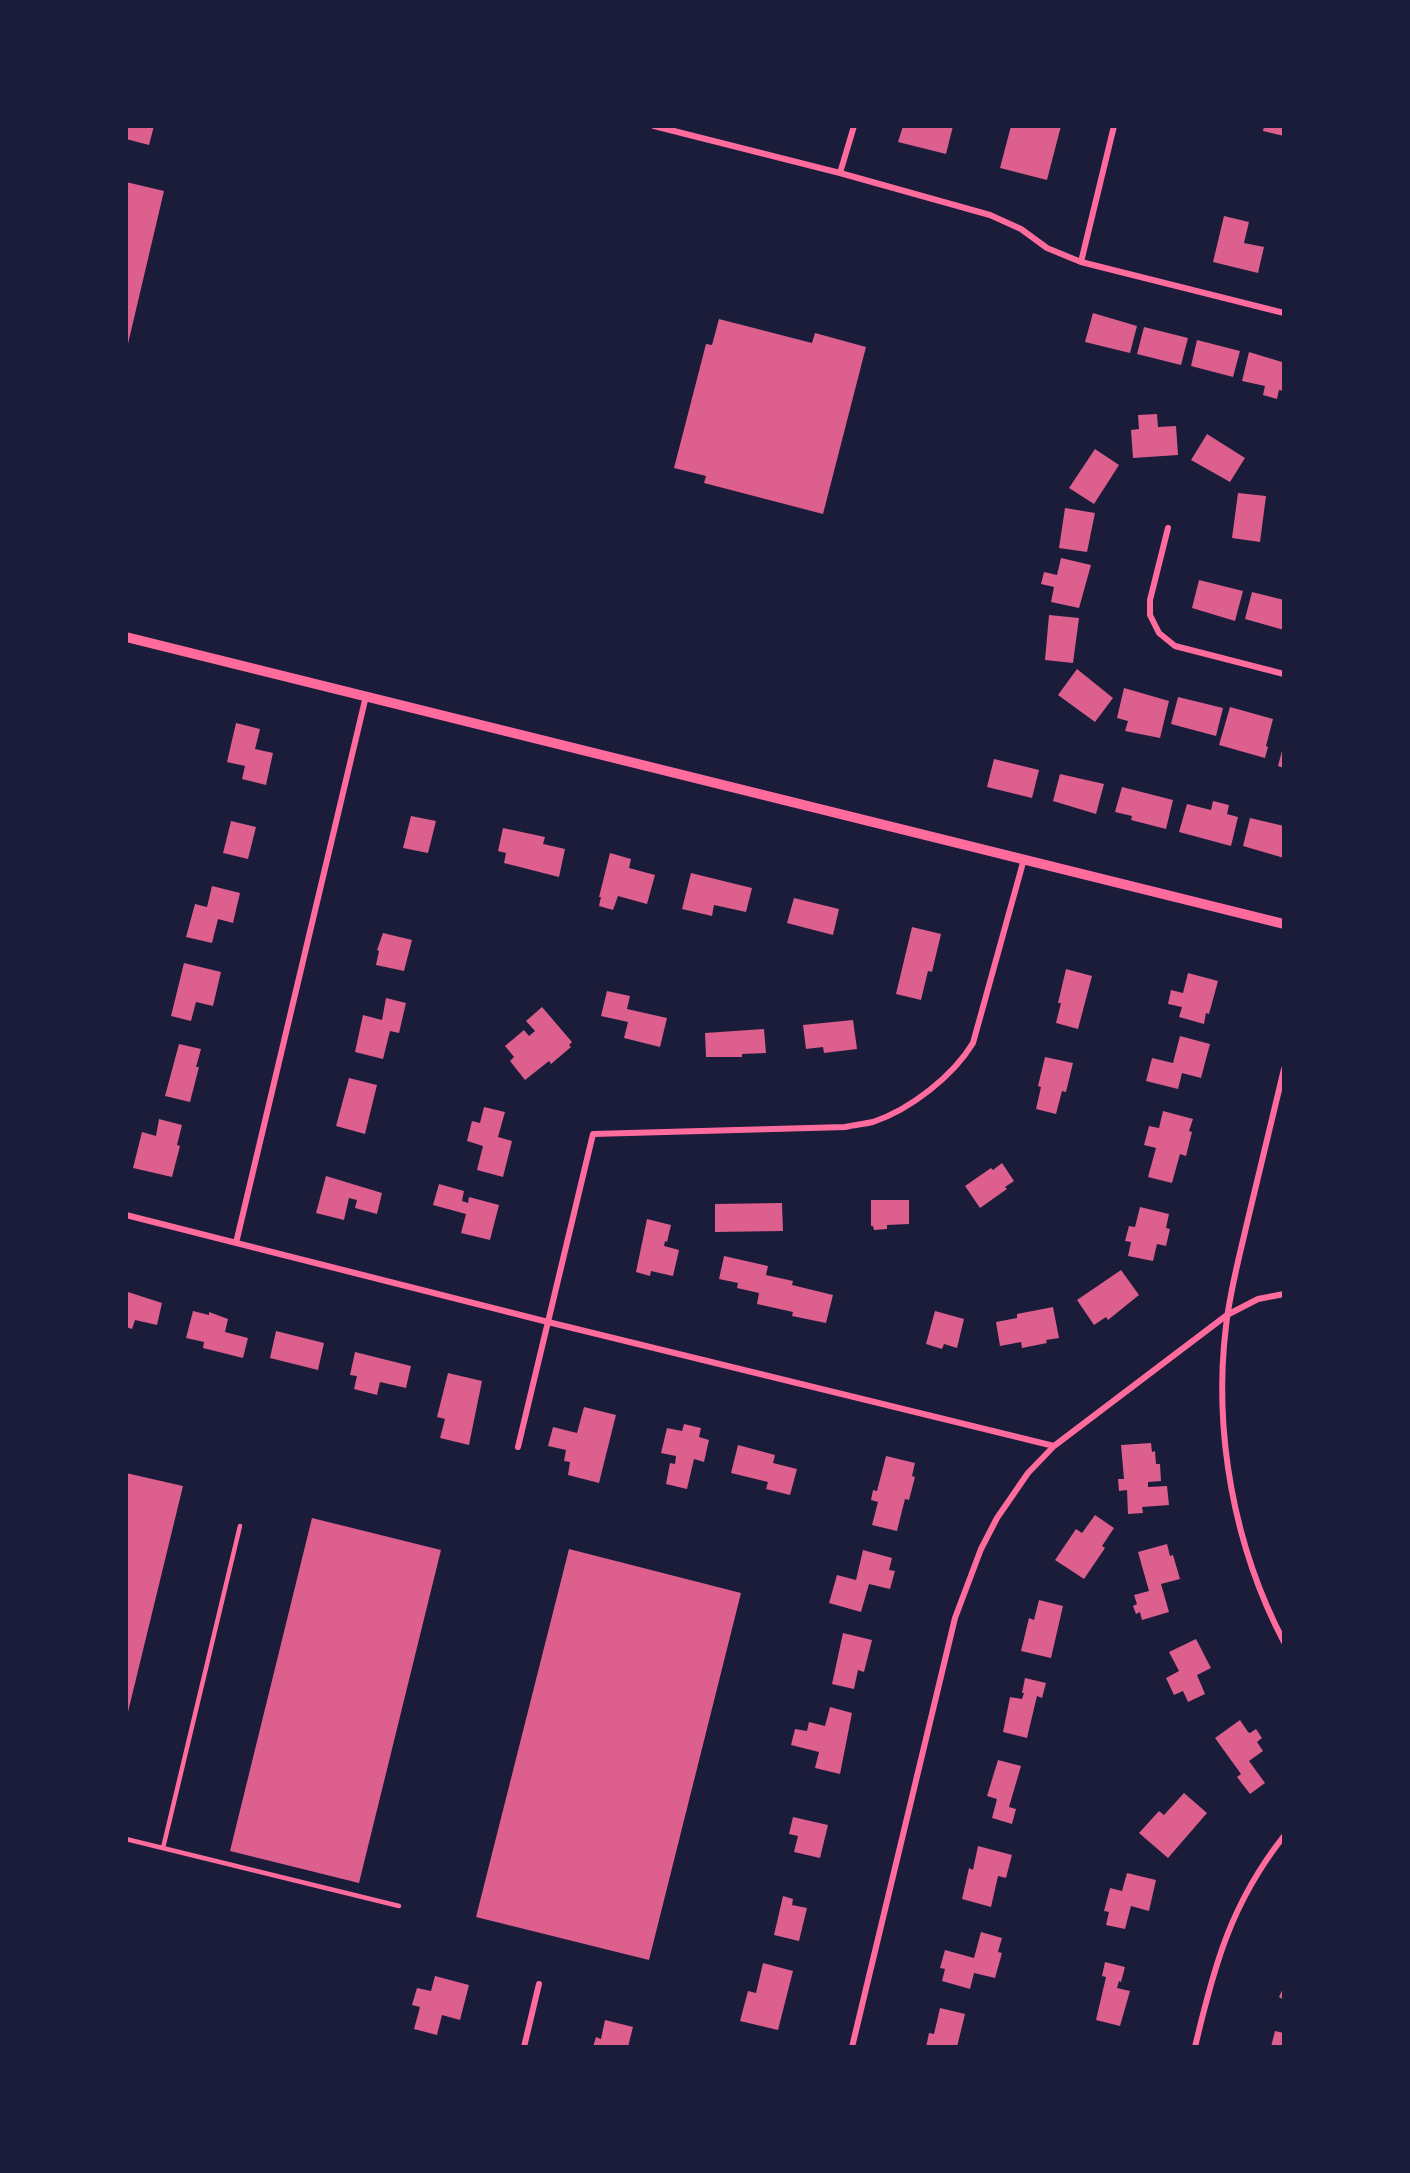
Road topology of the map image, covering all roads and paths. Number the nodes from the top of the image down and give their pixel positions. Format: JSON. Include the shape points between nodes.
{"nodes":[{"id":1,"x":654,"y":126,"type":"edge"},
{"id":2,"x":854,"y":126,"type":"edge"},
{"id":3,"x":1114,"y":126,"type":"edge"},
{"id":4,"x":840,"y":173,"type":"junction"},
{"id":5,"x":1081,"y":262,"type":"junction"},
{"id":6,"x":1284,"y":313,"type":"edge"},
{"id":7,"x":1168,"y":528,"type":"dead end"},
{"id":8,"x":126,"y":637,"type":"edge"},
{"id":9,"x":1284,"y":674,"type":"edge"},
{"id":10,"x":366,"y":696,"type":"junction"},
{"id":11,"x":1024,"y":859,"type":"junction"},
{"id":12,"x":1284,"y":924,"type":"edge"},
{"id":13,"x":1284,"y":1069,"type":"edge"},
{"id":14,"x":126,"y":1215,"type":"edge"},
{"id":15,"x":236,"y":1243,"type":"junction"},
{"id":16,"x":1284,"y":1294,"type":"edge"},
{"id":17,"x":1227,"y":1315,"type":"junction"},
{"id":18,"x":548,"y":1322,"type":"junction"},
{"id":19,"x":1054,"y":1446,"type":"junction"},
{"id":20,"x":518,"y":1447,"type":"dead end"},
{"id":21,"x":240,"y":1526,"type":"dead end"},
{"id":22,"x":1284,"y":1642,"type":"edge"},
{"id":23,"x":1284,"y":1836,"type":"edge"},
{"id":24,"x":126,"y":1839,"type":"edge"},
{"id":25,"x":163,"y":1848,"type":"junction"},
{"id":26,"x":399,"y":1906,"type":"dead end"},
{"id":27,"x":539,"y":1984,"type":"dead end"},
{"id":28,"x":524,"y":2047,"type":"edge"},
{"id":29,"x":852,"y":2047,"type":"edge"},
{"id":30,"x":1195,"y":2047,"type":"edge"}],
"edges":[{"from":1,"to":4,"type":"street"},
{"from":2,"to":4,"type":"street"},
{"from":3,"to":5,"type":"street"},
{"from":4,"to":5,"type":"street","via":[[990,215],[1021,229],[1047,248]]},
{"from":5,"to":6,"type":"street"},
{"from":7,"to":9,"type":"street","via":[[1150,600],[1152,622],[1164,639],[1175,646]]},
{"from":8,"to":10,"type":"street"},
{"from":10,"to":11,"type":"street"},
{"from":10,"to":15,"type":"street"},
{"from":11,"to":12,"type":"street"},
{"from":11,"to":18,"type":"street","via":[[973,1042],[963,1060],[909,1104],[873,1122],[845,1127],[593,1134]]},
{"from":13,"to":17,"type":"street"},
{"from":14,"to":15,"type":"street"},
{"from":15,"to":18,"type":"street"},
{"from":16,"to":17,"type":"street","via":[[1258,1299]]},
{"from":17,"to":19,"type":"street"},
{"from":17,"to":22,"type":"street","via":[[1223,1407],[1230,1479],[1258,1585]]},
{"from":18,"to":19,"type":"street"},
{"from":18,"to":20,"type":"street"},
{"from":19,"to":29,"type":"street","via":[[1028,1473],[997,1518],[955,1618]]},
{"from":21,"to":25,"type":"lane"},
{"from":23,"to":30,"type":"street","via":[[1252,1882],[1230,1924],[1214,1967]]},
{"from":24,"to":25,"type":"lane"},
{"from":25,"to":26,"type":"lane"},
{"from":27,"to":28,"type":"street"}]}
